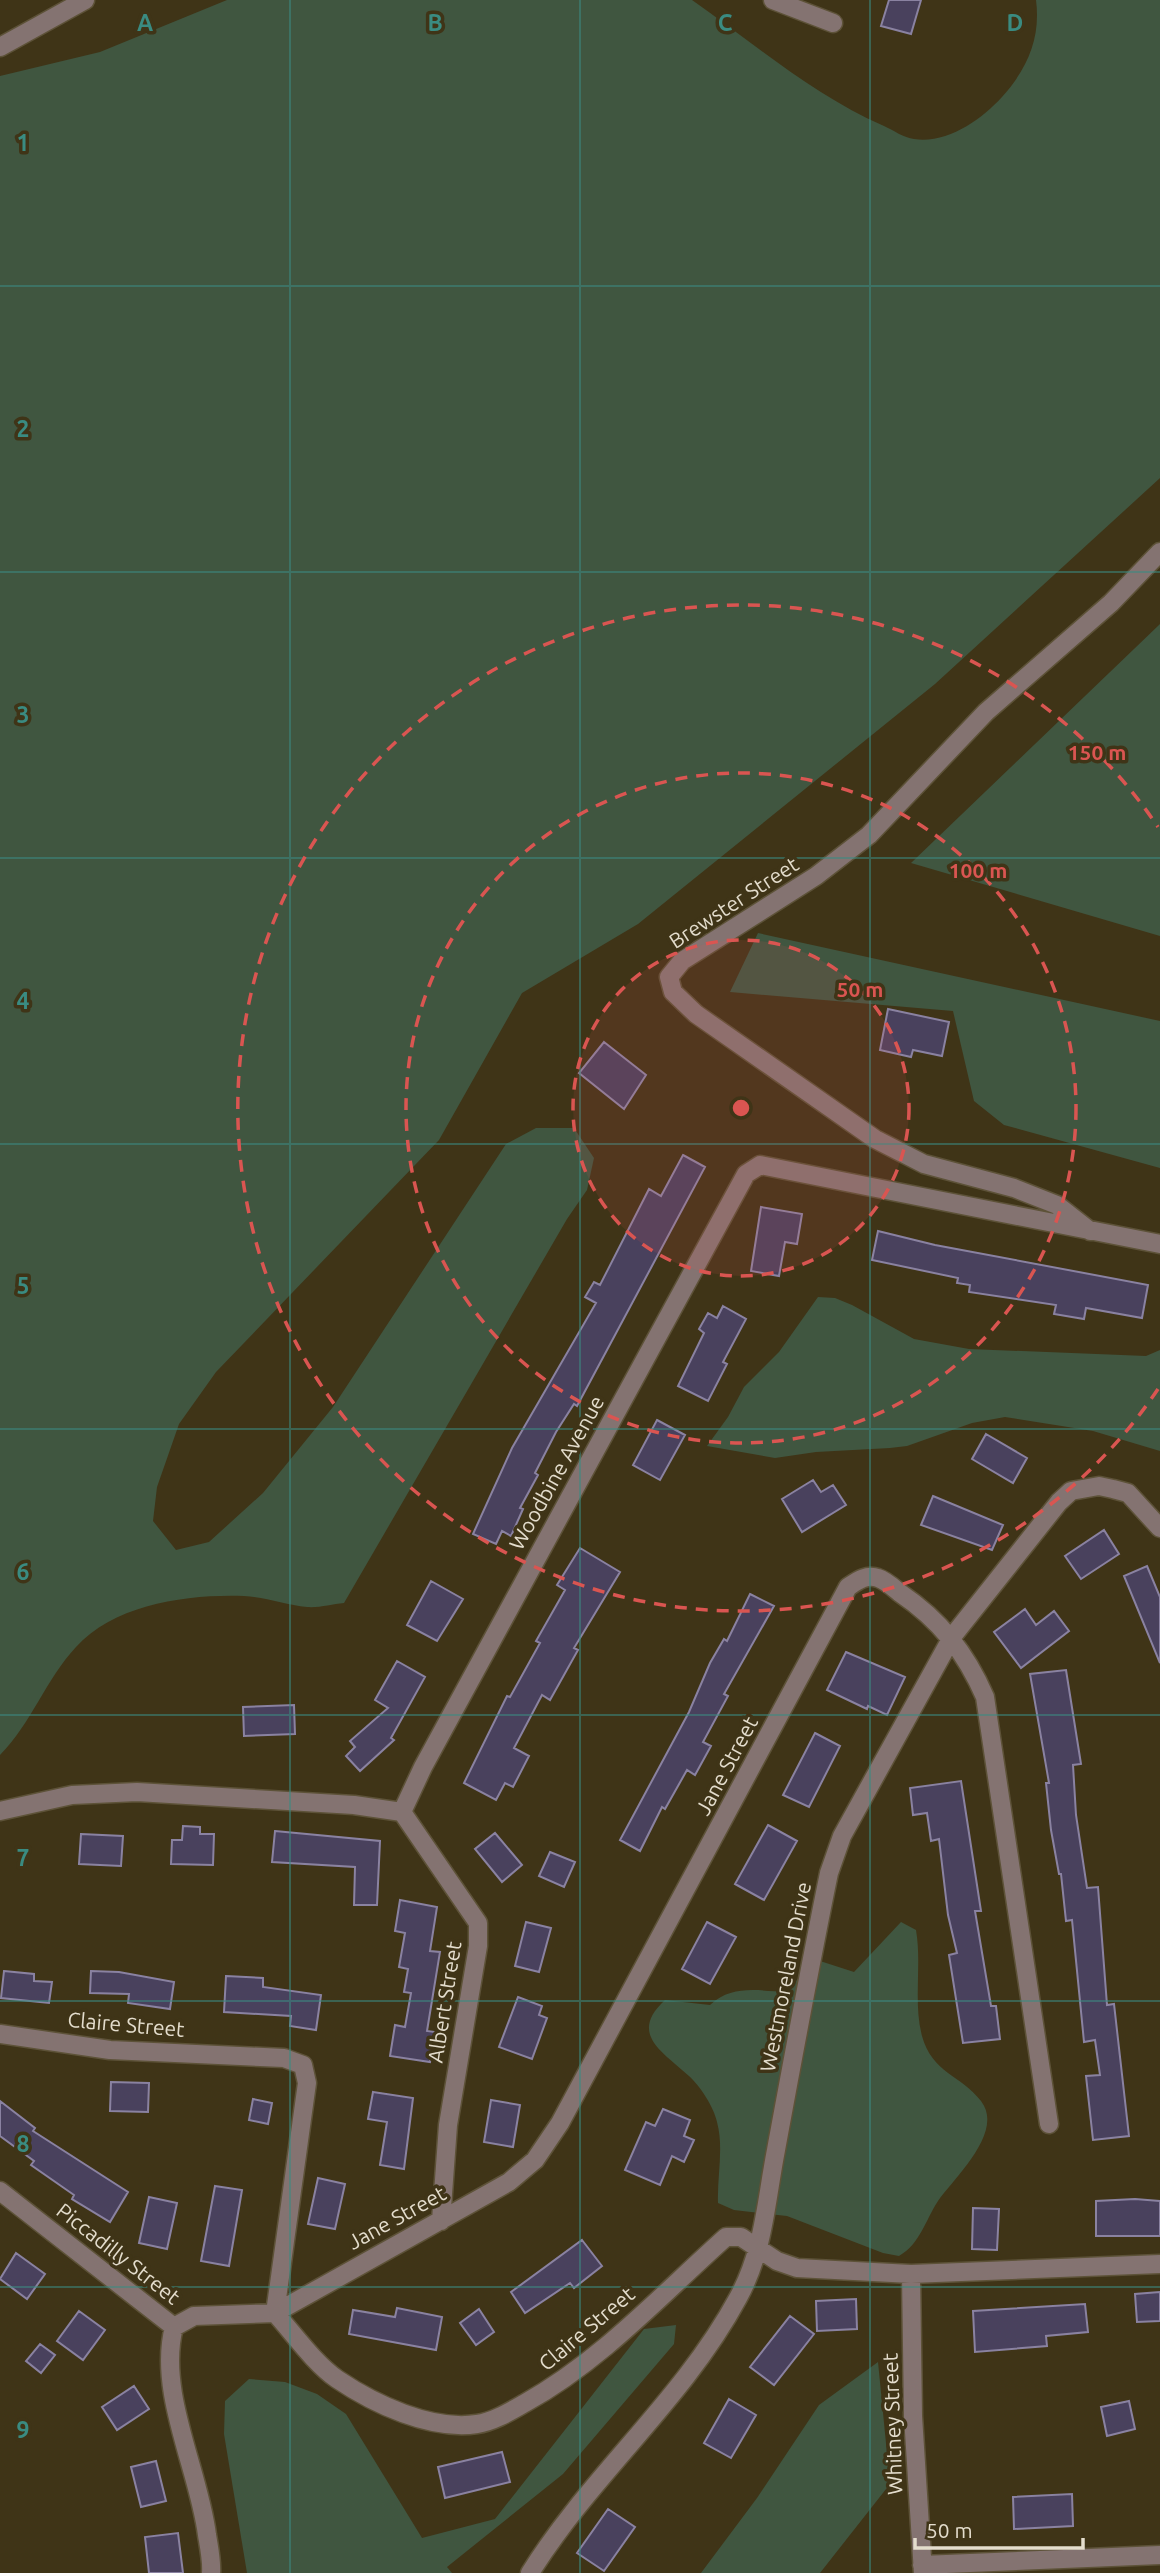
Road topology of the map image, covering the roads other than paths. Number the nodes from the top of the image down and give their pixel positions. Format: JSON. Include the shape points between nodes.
{"nodes":[{"id":1,"x":85,"y":0,"type":"edge"},
{"id":2,"x":773,"y":0,"type":"edge"},
{"id":3,"x":833,"y":23,"type":"dead end"},
{"id":4,"x":0,"y":47,"type":"edge"},
{"id":5,"x":1160,"y":552,"type":"edge"},
{"id":6,"x":1090,"y":1231,"type":"junction"},
{"id":7,"x":1160,"y":1244,"type":"edge"},
{"id":8,"x":1160,"y":1528,"type":"edge"},
{"id":9,"x":952,"y":1637,"type":"junction"},
{"id":10,"x":0,"y":1811,"type":"edge"},
{"id":11,"x":402,"y":1812,"type":"junction"},
{"id":12,"x":0,"y":2034,"type":"edge"},
{"id":13,"x":1049,"y":2124,"type":"dead end"},
{"id":14,"x":0,"y":2191,"type":"edge"},
{"id":15,"x":441,"y":2221,"type":"junction"},
{"id":16,"x":760,"y":2250,"type":"junction"},
{"id":17,"x":1160,"y":2264,"type":"edge"},
{"id":18,"x":911,"y":2274,"type":"junction"},
{"id":19,"x":275,"y":2313,"type":"junction"},
{"id":20,"x":174,"y":2327,"type":"junction"},
{"id":21,"x":1160,"y":2555,"type":"edge"},
{"id":22,"x":923,"y":2569,"type":"edge"},
{"id":23,"x":211,"y":2573,"type":"edge"},
{"id":24,"x":530,"y":2573,"type":"edge"}],
"edges":[{"from":1,"to":4,"type":"street"},
{"from":2,"to":3,"type":"street"},
{"from":5,"to":6,"type":"street","name":"Brewster Street","via":[[1111,603],[986,712],[869,835],[816,876],[682,961],[669,977],[673,992],[695,1014],[875,1139],[924,1164],[1014,1188],[1057,1205]]},
{"from":6,"to":7,"type":"street","name":"Woodbine Avenue"},
{"from":6,"to":11,"type":"street","name":"Woodbine Avenue","via":[[760,1165],[746,1174]]},
{"from":8,"to":9,"type":"street","name":"Westmoreland Drive","via":[[1128,1493],[1100,1486],[1071,1491]]},
{"from":9,"to":13,"type":"street","name":"Jane Street","via":[[985,1697]]},
{"from":9,"to":15,"type":"street","name":"Jane Street","via":[[913,1601],[878,1578],[863,1577],[848,1587],[560,2123],[535,2160],[509,2182]]},
{"from":9,"to":16,"type":"street","name":"Westmoreland Drive","via":[[842,1836],[829,1873]]},
{"from":10,"to":11,"type":"street","via":[[72,1795],[137,1792]]},
{"from":11,"to":15,"type":"street","name":"Albert Street","via":[[478,1923],[443,2162]]},
{"from":12,"to":19,"type":"street","name":"Claire Street","via":[[110,2050],[284,2058],[303,2065],[307,2083]]},
{"from":14,"to":20,"type":"street","name":"Piccadilly Street"},
{"from":15,"to":19,"type":"street","name":"Jane Street"},
{"from":16,"to":18,"type":"street","name":"Claire Street","via":[[797,2268]]},
{"from":16,"to":19,"type":"street","name":"Claire Street","via":[[741,2237],[726,2237],[596,2356],[557,2385],[477,2424],[432,2421],[377,2401],[335,2377]]},
{"from":16,"to":24,"type":"street","name":"Westmoreland Drive","via":[[738,2298],[697,2363],[587,2493]]},
{"from":17,"to":18,"type":"street","name":"Claire Street"},
{"from":18,"to":22,"type":"street","name":"Whitney Street","via":[[913,2416]]},
{"from":19,"to":20,"type":"street","name":"Jane Street","via":[[194,2316]]},
{"from":20,"to":23,"type":"street","name":"Piccadilly Street","via":[[169,2347],[171,2376],[205,2518]]},
{"from":21,"to":22,"type":"street"}]}
